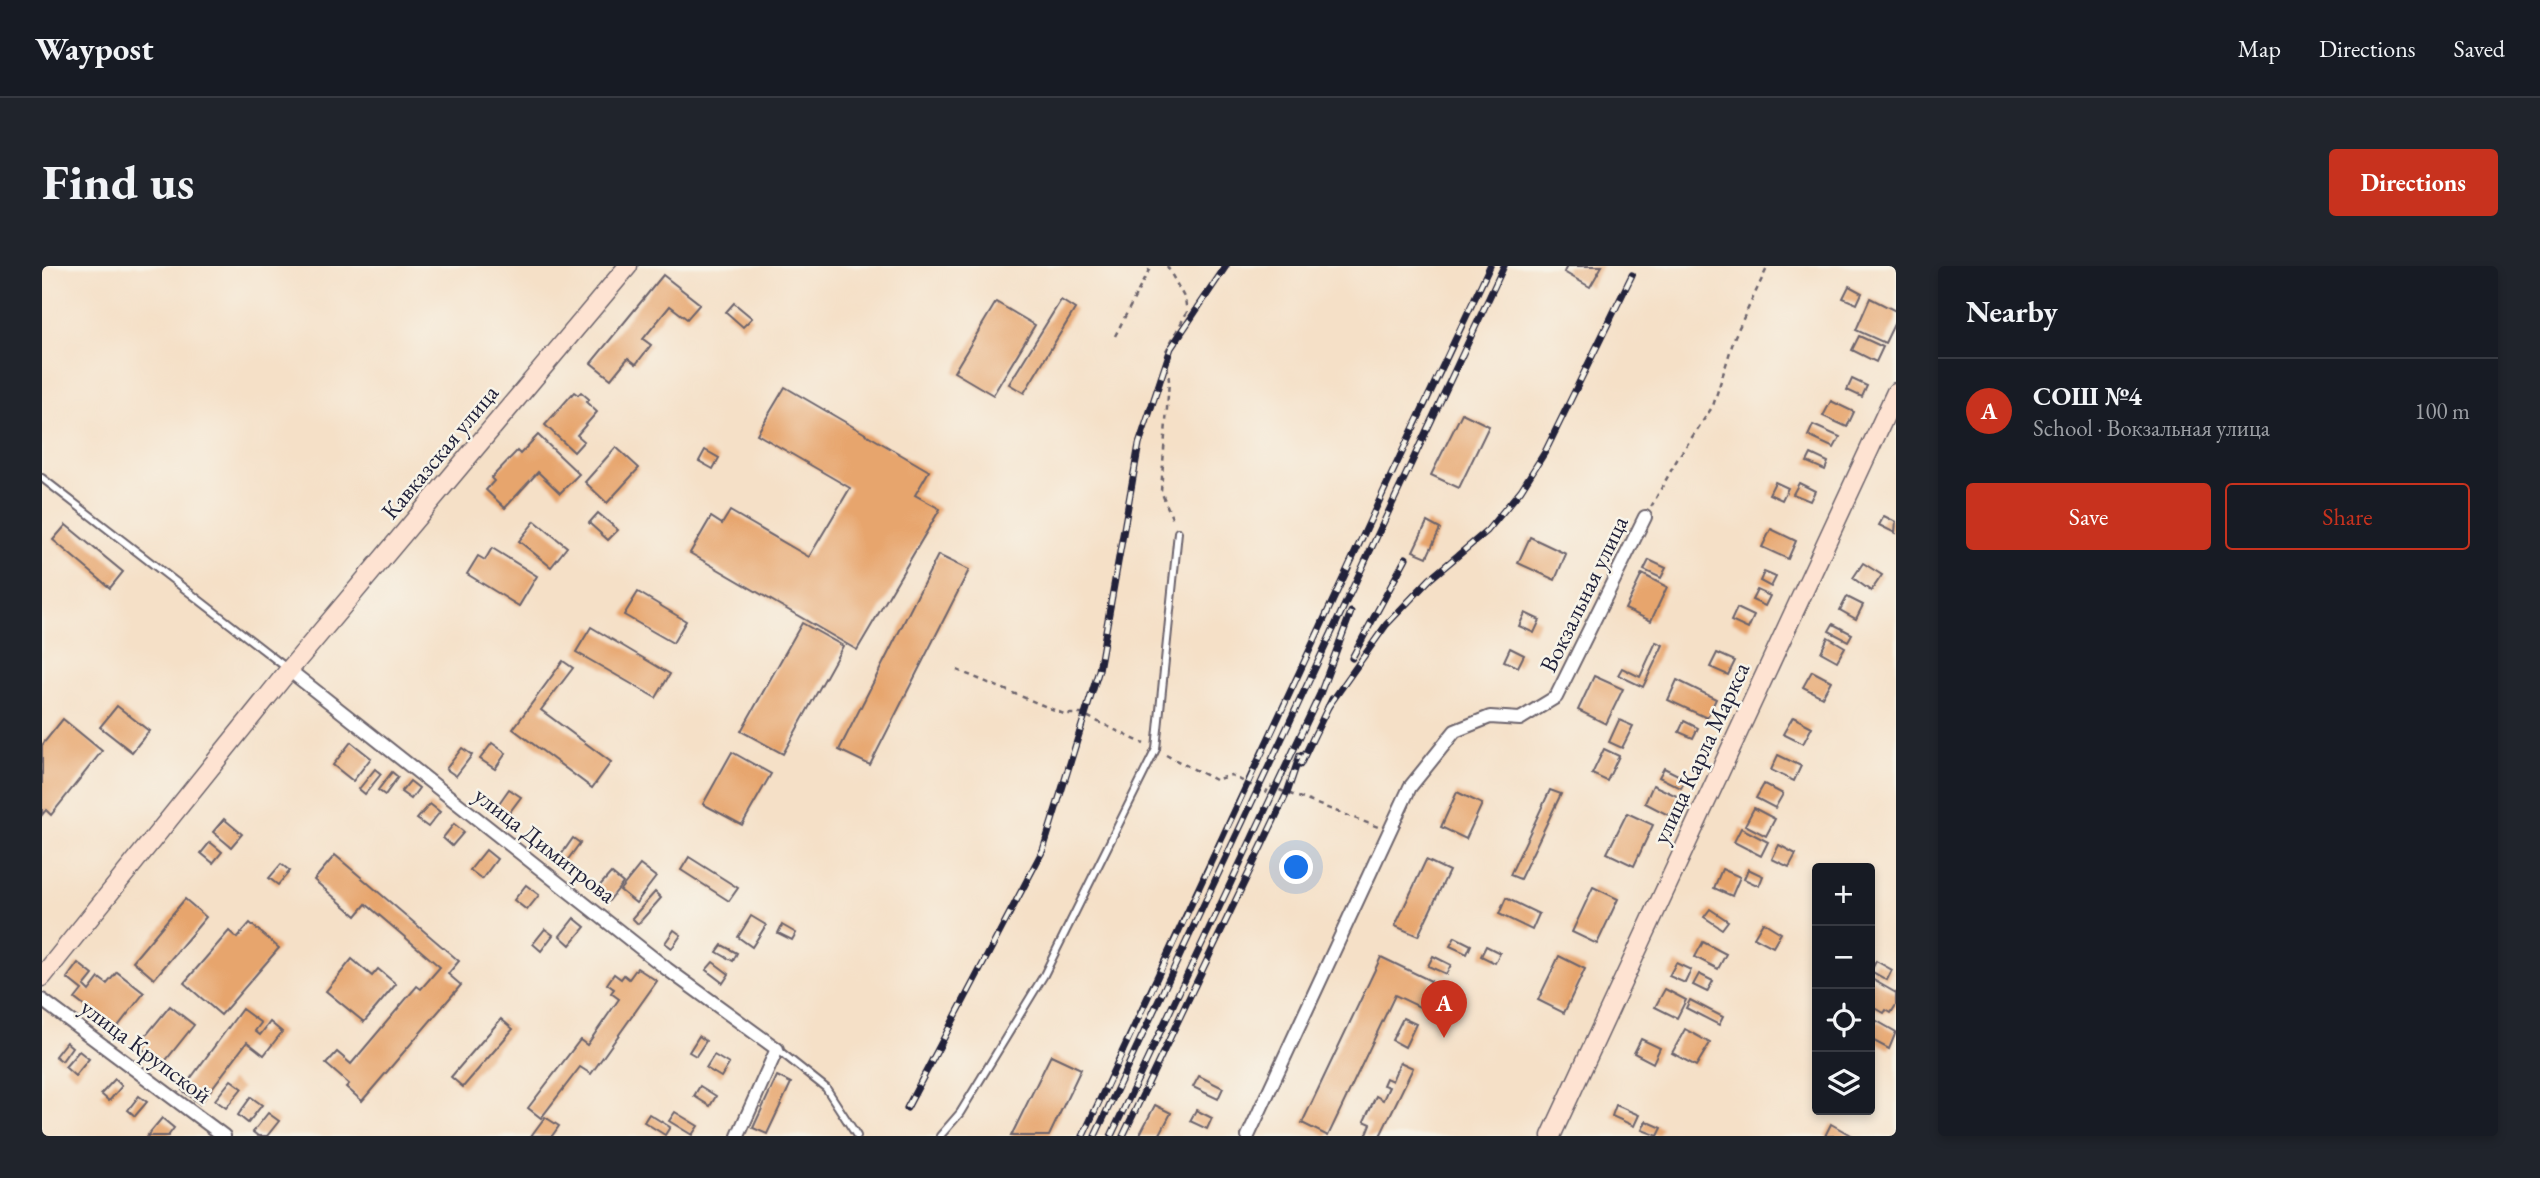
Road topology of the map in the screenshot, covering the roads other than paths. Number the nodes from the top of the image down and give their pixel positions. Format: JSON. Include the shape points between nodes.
{"nodes":[{"id":1,"x":628,"y":266,"type":"edge"},
{"id":2,"x":1896,"y":391,"type":"edge"},
{"id":3,"x":42,"y":478,"type":"edge"},
{"id":4,"x":1645,"y":517,"type":"road end"},
{"id":5,"x":1178,"y":532,"type":"road end"},
{"id":6,"x":289,"y":670,"type":"junction"},
{"id":7,"x":42,"y":976,"type":"edge"},
{"id":8,"x":42,"y":1000,"type":"edge"},
{"id":9,"x":777,"y":1049,"type":"junction"},
{"id":10,"x":224,"y":1136,"type":"edge"},
{"id":11,"x":738,"y":1136,"type":"edge"},
{"id":12,"x":857,"y":1136,"type":"edge"},
{"id":13,"x":940,"y":1136,"type":"edge"},
{"id":14,"x":1248,"y":1136,"type":"edge"},
{"id":15,"x":1551,"y":1136,"type":"edge"}],
"edges":[{"from":1,"to":6,"type":"main road","name":"Кавказская улица"},
{"from":2,"to":15,"type":"main road","name":"улица Карла Маркса"},
{"from":3,"to":6,"type":"lane"},
{"from":4,"to":14,"type":"street","name":"Вокзальная улица","via":[[1556,697],[1520,719],[1490,717],[1454,732],[1410,788]]},
{"from":5,"to":13,"type":"lane","via":[[1156,749],[1044,975],[960,1113]]},
{"from":6,"to":7,"type":"main road","name":"Кавказская улица"},
{"from":6,"to":9,"type":"street","name":"улица Димитрова","via":[[667,969]]},
{"from":8,"to":10,"type":"street","name":"улица Крупской"},
{"from":9,"to":11,"type":"street"},
{"from":9,"to":12,"type":"lane","via":[[826,1088]]}]}
